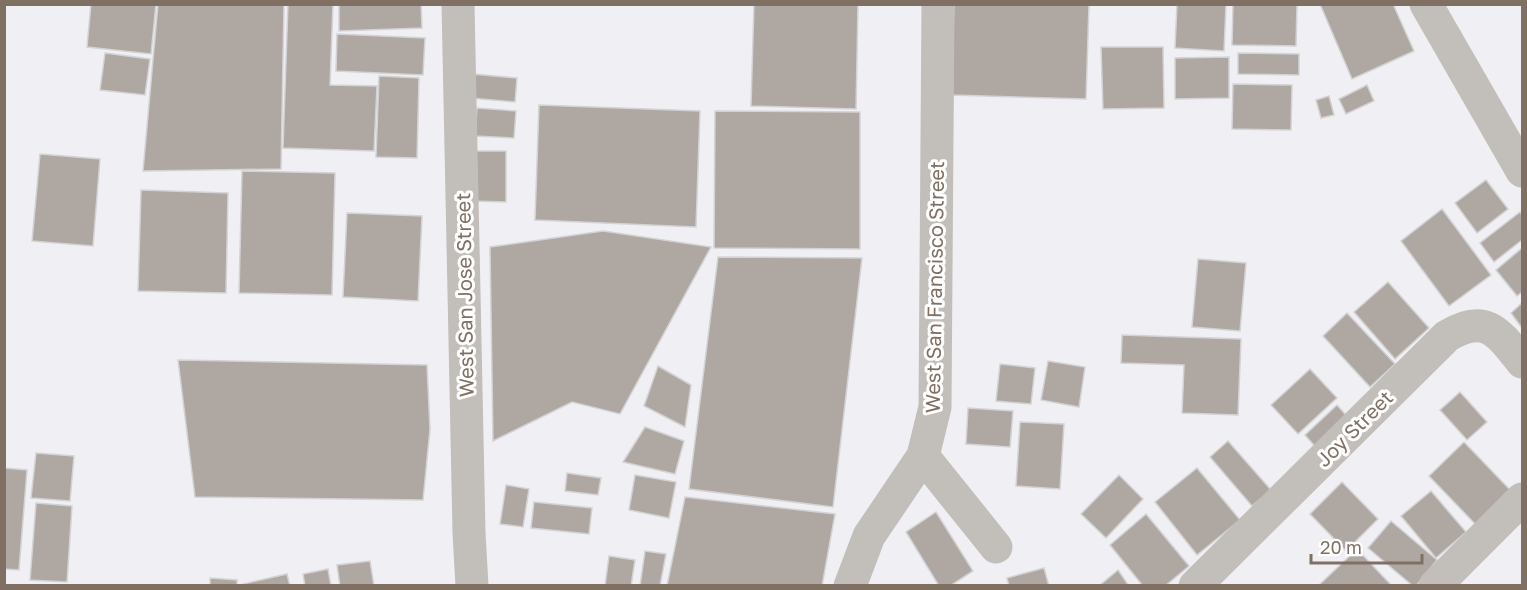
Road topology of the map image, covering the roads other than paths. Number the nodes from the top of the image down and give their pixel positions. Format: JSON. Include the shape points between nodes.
{"nodes":[{"id":1,"x":458,"y":4,"type":"edge"},
{"id":2,"x":938,"y":4,"type":"edge"},
{"id":3,"x":1426,"y":4,"type":"edge"},
{"id":4,"x":1522,"y":171,"type":"edge"},
{"id":5,"x":1522,"y":362,"type":"edge"},
{"id":6,"x":923,"y":456,"type":"junction"},
{"id":7,"x":1522,"y":500,"type":"edge"},
{"id":8,"x":996,"y":547,"type":"dead end"},
{"id":9,"x":472,"y":585,"type":"edge"},
{"id":10,"x":850,"y":585,"type":"edge"},
{"id":11,"x":1195,"y":585,"type":"edge"},
{"id":12,"x":1435,"y":585,"type":"edge"}],
"edges":[{"from":1,"to":9,"type":"street","name":"West San Jose Street"},
{"from":2,"to":6,"type":"street","name":"West San Francisco Street","via":[[935,407]]},
{"from":3,"to":4,"type":"street"},
{"from":5,"to":11,"type":"street","name":"Joy Street","via":[[1492,328],[1470,326],[1448,336]]},
{"from":6,"to":8,"type":"street"},
{"from":6,"to":10,"type":"street","name":"West San Francisco Street","via":[[869,536]]},
{"from":7,"to":12,"type":"street"}]}
